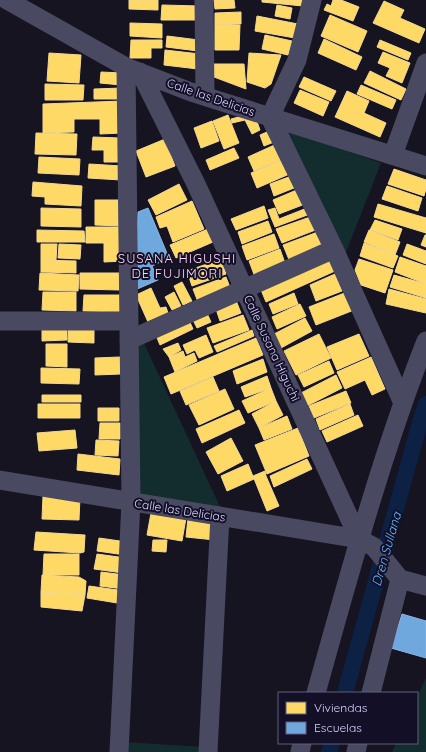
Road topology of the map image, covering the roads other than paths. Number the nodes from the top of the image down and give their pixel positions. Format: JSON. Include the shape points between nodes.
{"nodes":[{"id":1,"x":7,"y":0,"type":"edge"},
{"id":2,"x":204,"y":0,"type":"edge"},
{"id":3,"x":312,"y":0,"type":"edge"},
{"id":4,"x":426,"y":63,"type":"edge"},
{"id":5,"x":133,"y":70,"type":"junction"},
{"id":6,"x":204,"y":96,"type":"junction"},
{"id":7,"x":270,"y":117,"type":"junction"},
{"id":8,"x":393,"y":155,"type":"junction"},
{"id":9,"x":426,"y":166,"type":"edge"},
{"id":10,"x":334,"y":249,"type":"junction"},
{"id":11,"x":244,"y":289,"type":"junction"},
{"id":12,"x":0,"y":321,"type":"edge"},
{"id":13,"x":129,"y":321,"type":"junction"},
{"id":14,"x":129,"y":340,"type":"junction"},
{"id":15,"x":426,"y":341,"type":"edge"},
{"id":16,"x":419,"y":378,"type":"edge"},
{"id":17,"x":403,"y":403,"type":"junction"},
{"id":18,"x":0,"y":480,"type":"edge"},
{"id":19,"x":131,"y":502,"type":"junction"},
{"id":20,"x":220,"y":516,"type":"junction"},
{"id":21,"x":366,"y":543,"type":"junction"},
{"id":22,"x":399,"y":578,"type":"junction"},
{"id":23,"x":426,"y":586,"type":"edge"},
{"id":24,"x":316,"y":692,"type":"edge"},
{"id":25,"x":371,"y":692,"type":"edge"},
{"id":26,"x":119,"y":752,"type":"edge"},
{"id":27,"x":208,"y":752,"type":"edge"}],
"edges":[{"from":1,"to":5,"type":"street","name":"Calle las Delicias"},
{"from":2,"to":6,"type":"street"},
{"from":3,"to":7,"type":"street","via":[[297,60]]},
{"from":4,"to":8,"type":"street"},
{"from":5,"to":6,"type":"street","name":"Calle las Delicias"},
{"from":5,"to":11,"type":"street","name":"Calle Susana Higuchi","via":[[196,184]]},
{"from":5,"to":13,"type":"street"},
{"from":6,"to":7,"type":"street","name":"Calle las Delicias"},
{"from":7,"to":8,"type":"street","name":"Calle las Delicias"},
{"from":7,"to":10,"type":"street"},
{"from":8,"to":9,"type":"street","name":"Calle las Delicias"},
{"from":10,"to":11,"type":"street"},
{"from":10,"to":17,"type":"street"},
{"from":11,"to":14,"type":"street"},
{"from":11,"to":21,"type":"street","name":"Calle Susana Higuchi"},
{"from":12,"to":13,"type":"street"},
{"from":13,"to":14,"type":"street"},
{"from":14,"to":19,"type":"street"},
{"from":15,"to":16,"type":"street"},
{"from":16,"to":17,"type":"street"},
{"from":17,"to":21,"type":"street"},
{"from":18,"to":19,"type":"street","name":"Calle las Delicias"},
{"from":19,"to":20,"type":"street","name":"Calle las Delicias"},
{"from":19,"to":26,"type":"street"},
{"from":20,"to":21,"type":"street","name":"Calle las Delicias"},
{"from":20,"to":27,"type":"street"},
{"from":21,"to":22,"type":"street","name":"Calle Susana Higuchi"},
{"from":21,"to":24,"type":"street"},
{"from":22,"to":23,"type":"street"},
{"from":22,"to":25,"type":"street"}]}
